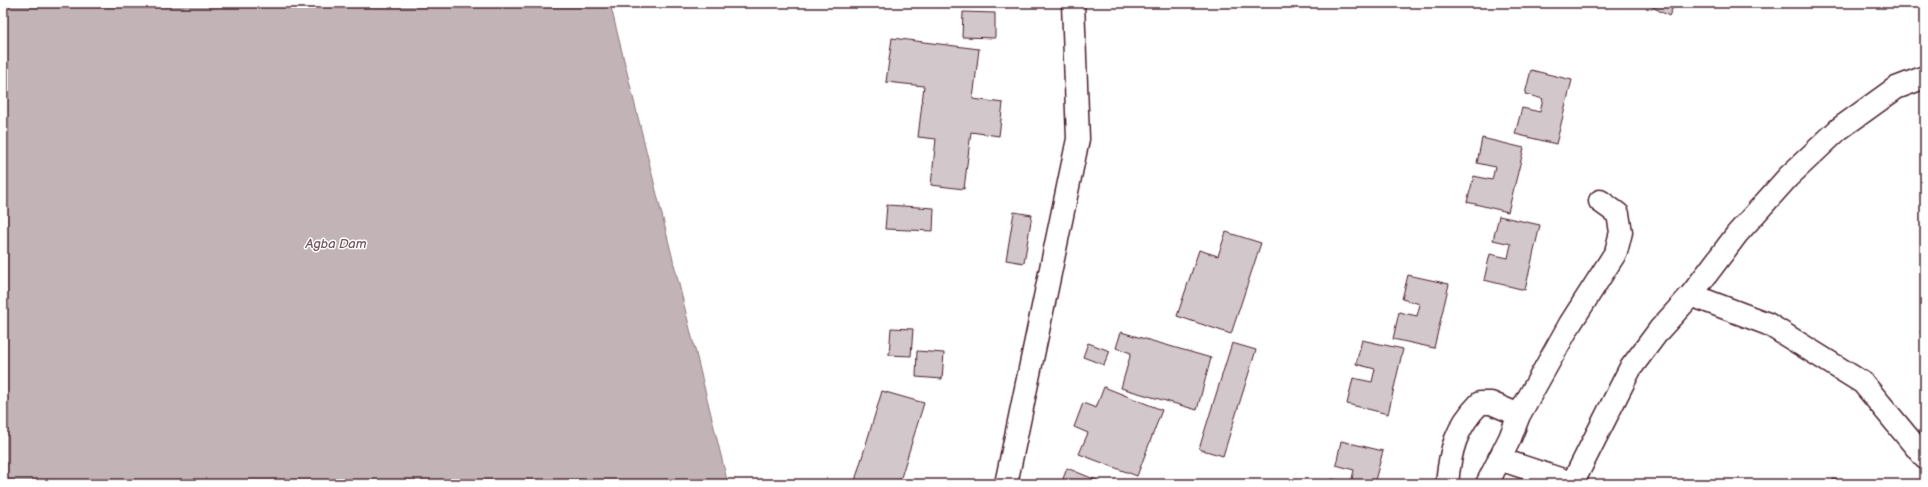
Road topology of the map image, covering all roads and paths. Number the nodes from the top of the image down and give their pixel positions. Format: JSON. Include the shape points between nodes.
{"nodes":[{"id":1,"x":1074,"y":3,"type":"edge"},
{"id":2,"x":1925,"y":77,"type":"edge"},
{"id":3,"x":1600,"y":201,"type":"dead end"},
{"id":4,"x":1691,"y":295,"type":"junction"},
{"id":5,"x":1518,"y":415,"type":"junction"},
{"id":6,"x":1925,"y":458,"type":"edge"},
{"id":7,"x":1499,"y":459,"type":"junction"},
{"id":8,"x":1006,"y":484,"type":"edge"},
{"id":9,"x":1447,"y":484,"type":"edge"},
{"id":10,"x":1487,"y":484,"type":"edge"},
{"id":11,"x":1572,"y":484,"type":"edge"}],
"edges":[{"from":1,"to":8,"type":"street","via":[[1078,139]]},
{"from":2,"to":4,"type":"street","via":[[1896,88],[1839,129],[1788,176],[1737,234]]},
{"from":3,"to":5,"type":"street","via":[[1618,214],[1621,232],[1616,252],[1570,324]]},
{"from":4,"to":6,"type":"street","via":[[1768,324],[1863,383]]},
{"from":4,"to":11,"type":"street","via":[[1660,329],[1630,369]]},
{"from":5,"to":7,"type":"street"},
{"from":5,"to":9,"type":"street","via":[[1490,403],[1480,403],[1460,427],[1452,447]]},
{"from":7,"to":10,"type":"street"},
{"from":7,"to":11,"type":"street"}]}
